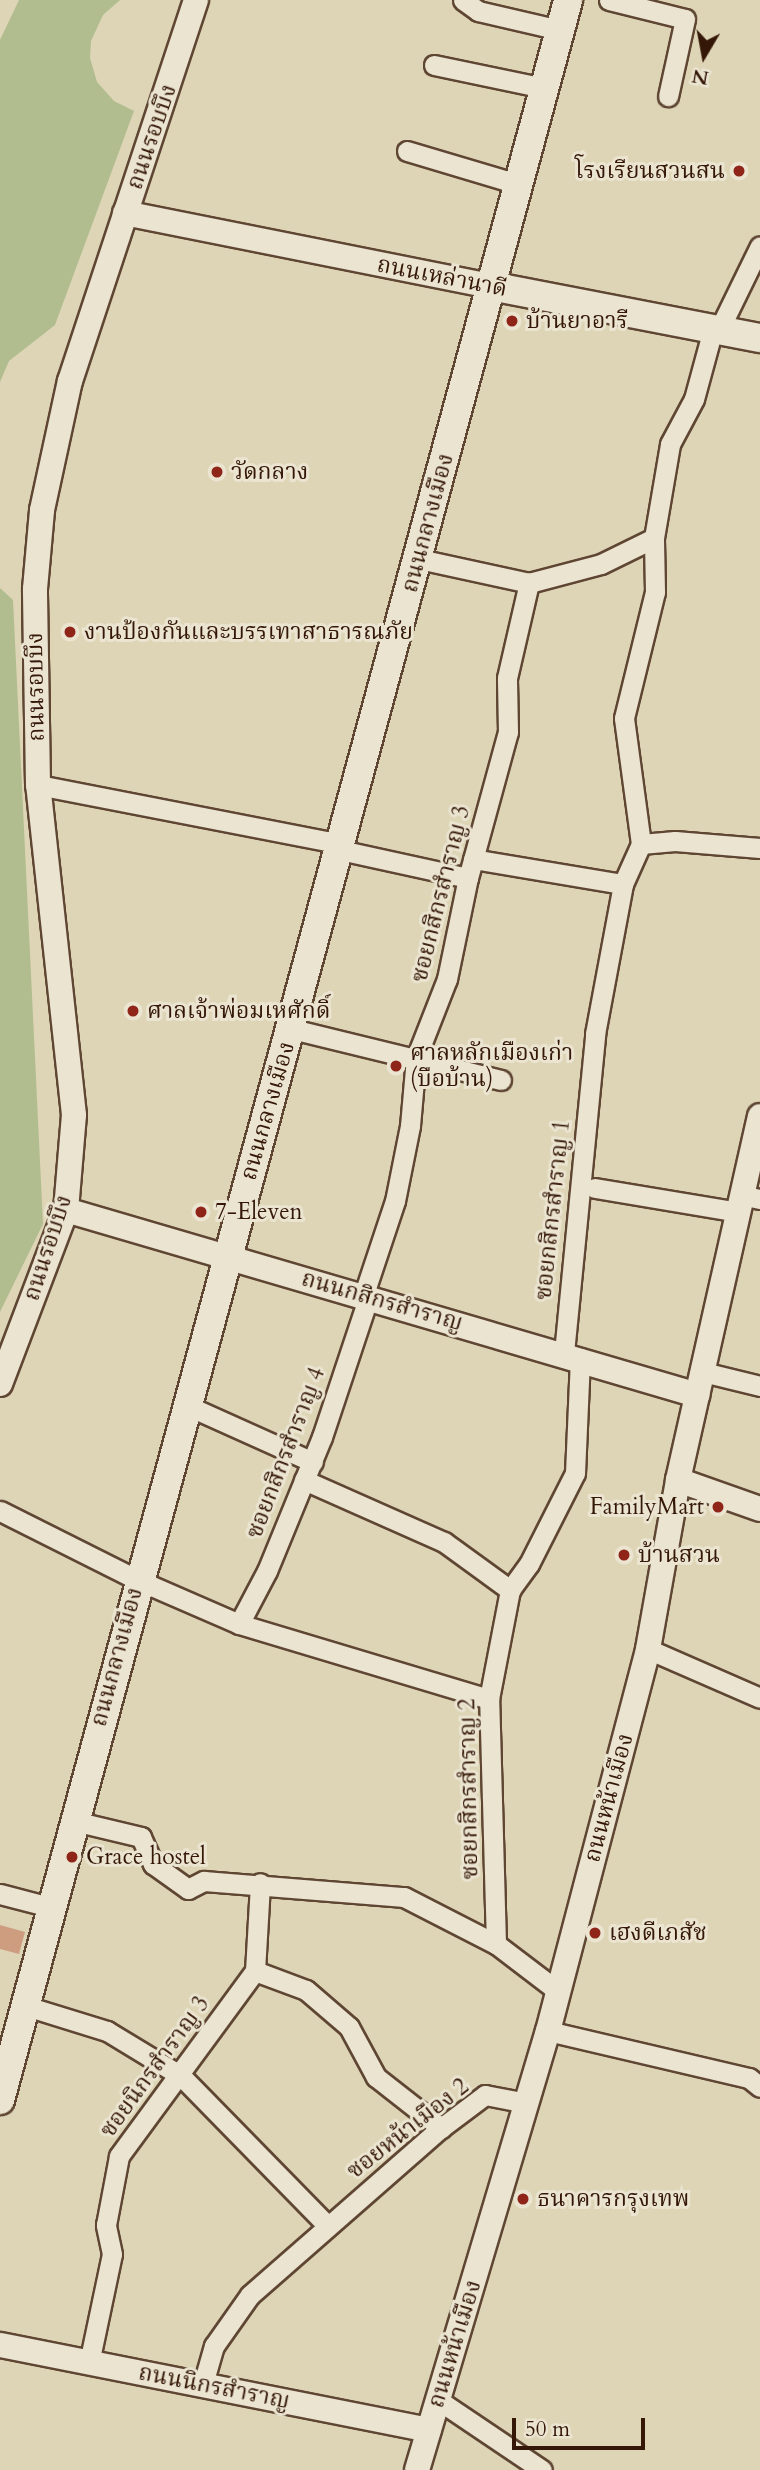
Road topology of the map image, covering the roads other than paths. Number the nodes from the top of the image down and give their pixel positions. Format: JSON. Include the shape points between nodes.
{"nodes":[{"id":1,"x":196,"y":0,"type":"edge"},
{"id":2,"x":463,"y":0,"type":"edge"},
{"id":3,"x":568,"y":0,"type":"edge"},
{"id":4,"x":609,"y":0,"type":"edge"},
{"id":5,"x":559,"y":30,"type":"junction"},
{"id":6,"x":434,"y":65,"type":"dead end"},
{"id":7,"x":544,"y":88,"type":"junction"},
{"id":8,"x":668,"y":96,"type":"dead end"},
{"id":9,"x":407,"y":151,"type":"dead end"},
{"id":10,"x":518,"y":184,"type":"junction"},
{"id":11,"x":125,"y":213,"type":"junction"},
{"id":12,"x":760,"y":246,"type":"edge"},
{"id":13,"x":490,"y":286,"type":"junction"},
{"id":14,"x":716,"y":329,"type":"junction"},
{"id":15,"x":760,"y":338,"type":"edge"},
{"id":16,"x":654,"y":538,"type":"junction"},
{"id":17,"x":419,"y":559,"type":"junction"},
{"id":18,"x":529,"y":583,"type":"junction"},
{"id":19,"x":38,"y":785,"type":"junction"},
{"id":20,"x":641,"y":844,"type":"junction"},
{"id":21,"x":341,"y":847,"type":"junction"},
{"id":22,"x":760,"y":848,"type":"edge"},
{"id":23,"x":471,"y":868,"type":"junction"},
{"id":24,"x":623,"y":884,"type":"junction"},
{"id":25,"x":292,"y":1029,"type":"junction"},
{"id":26,"x":416,"y":1058,"type":"junction"},
{"id":27,"x":501,"y":1080,"type":"dead end"},
{"id":28,"x":760,"y":1116,"type":"edge"},
{"id":29,"x":595,"y":1188,"type":"dead end"},
{"id":30,"x":746,"y":1202,"type":"edge"},
{"id":31,"x":66,"y":1210,"type":"junction"},
{"id":32,"x":225,"y":1258,"type":"junction"},
{"id":33,"x":367,"y":1295,"type":"junction"},
{"id":34,"x":572,"y":1356,"type":"junction"},
{"id":35,"x":700,"y":1383,"type":"junction"},
{"id":36,"x":0,"y":1384,"type":"edge"},
{"id":37,"x":760,"y":1386,"type":"edge"},
{"id":38,"x":186,"y":1405,"type":"junction"},
{"id":39,"x":313,"y":1462,"type":"junction"},
{"id":40,"x":304,"y":1480,"type":"junction"},
{"id":41,"x":678,"y":1480,"type":"junction"},
{"id":42,"x":760,"y":1508,"type":"edge"},
{"id":43,"x":0,"y":1511,"type":"edge"},
{"id":44,"x":138,"y":1580,"type":"junction"},
{"id":45,"x":510,"y":1590,"type":"junction"},
{"id":46,"x":239,"y":1624,"type":"junction"},
{"id":47,"x":648,"y":1649,"type":"junction"},
{"id":48,"x":760,"y":1698,"type":"edge"},
{"id":49,"x":489,"y":1699,"type":"junction"},
{"id":50,"x":74,"y":1821,"type":"junction"},
{"id":51,"x":260,"y":1883,"type":"junction"},
{"id":52,"x":0,"y":1894,"type":"edge"},
{"id":53,"x":50,"y":1908,"type":"junction"},
{"id":54,"x":496,"y":1944,"type":"junction"},
{"id":55,"x":256,"y":1971,"type":"junction"},
{"id":56,"x":559,"y":1992,"type":"junction"},
{"id":57,"x":26,"y":2006,"type":"junction"},
{"id":58,"x":548,"y":2031,"type":"junction"},
{"id":59,"x":180,"y":2076,"type":"junction"},
{"id":60,"x":760,"y":2087,"type":"edge"},
{"id":61,"x":0,"y":2100,"type":"edge"},
{"id":62,"x":527,"y":2103,"type":"junction"},
{"id":63,"x":440,"y":2128,"type":"junction"},
{"id":64,"x":328,"y":2226,"type":"junction"},
{"id":65,"x":0,"y":2345,"type":"edge"},
{"id":66,"x":89,"y":2362,"type":"junction"},
{"id":67,"x":203,"y":2384,"type":"junction"},
{"id":68,"x":438,"y":2400,"type":"junction"},
{"id":69,"x":429,"y":2430,"type":"junction"},
{"id":70,"x":417,"y":2470,"type":"edge"},
{"id":71,"x":542,"y":2470,"type":"edge"}],
"edges":[{"from":1,"to":11,"type":"street","name":"ถนนรอบบึง"},
{"from":2,"to":5,"type":"street","via":[[478,11]]},
{"from":3,"to":5,"type":"main road","name":"ถนนกลางเมือง"},
{"from":4,"to":8,"type":"street","via":[[685,19]]},
{"from":5,"to":7,"type":"main road","name":"ถนนกลางเมือง"},
{"from":6,"to":7,"type":"street"},
{"from":7,"to":10,"type":"main road","name":"ถนนกลางเมือง"},
{"from":9,"to":10,"type":"street"},
{"from":10,"to":13,"type":"main road","name":"ถนนกลางเมือง"},
{"from":11,"to":13,"type":"street","name":"ถนนเหล่านาดี"},
{"from":11,"to":19,"type":"street","name":"ถนนรอบบึง","via":[[70,381],[42,510],[35,589]]},
{"from":12,"to":14,"type":"street"},
{"from":13,"to":14,"type":"main road","name":"ถนนเหล่านาดี"},
{"from":13,"to":17,"type":"main road","name":"ถนนกลางเมือง"},
{"from":14,"to":15,"type":"main road","name":"ถนนเหล่านาดี"},
{"from":14,"to":16,"type":"street","via":[[694,399],[670,443]]},
{"from":16,"to":18,"type":"street","via":[[601,565]]},
{"from":16,"to":20,"type":"street","via":[[656,592],[624,718]]},
{"from":17,"to":18,"type":"street"},
{"from":17,"to":21,"type":"main road","name":"ถนนกลางเมือง"},
{"from":18,"to":23,"type":"street","name":"ซอยกสิกรสำราญ 3","via":[[507,678],[508,732]]},
{"from":19,"to":21,"type":"street"},
{"from":19,"to":31,"type":"street","name":"ถนนรอบบึง","via":[[74,1115]]},
{"from":20,"to":22,"type":"street","via":[[675,841]]},
{"from":20,"to":24,"type":"street","name":"ซอยกสิกรสำราญ 1"},
{"from":21,"to":23,"type":"street"},
{"from":21,"to":25,"type":"main road","name":"ถนนกลางเมือง"},
{"from":23,"to":24,"type":"street"},
{"from":23,"to":26,"type":"street","name":"ซอยกสิกรสำราญ 3","via":[[447,979]]},
{"from":24,"to":34,"type":"street","name":"ซอยกสิกรสำราญ 1","via":[[595,1034]]},
{"from":25,"to":26,"type":"street"},
{"from":25,"to":32,"type":"main road","name":"ถนนกลางเมือง"},
{"from":26,"to":27,"type":"street"},
{"from":26,"to":33,"type":"street","name":"ซอยกสิกรสำราญ 3","via":[[410,1126],[395,1201]]},
{"from":28,"to":30,"type":"street","name":"ถนนหน้าเมือง"},
{"from":29,"to":30,"type":"street"},
{"from":30,"to":35,"type":"street","name":"ถนนหน้าเมือง"},
{"from":31,"to":32,"type":"street","name":"ถนนกสิกรสำราญ"},
{"from":31,"to":36,"type":"street","name":"ถนนรอบบึง"},
{"from":32,"to":33,"type":"street","name":"ถนนกสิกรสำราญ"},
{"from":32,"to":38,"type":"main road","name":"ถนนกลางเมือง"},
{"from":33,"to":34,"type":"street","name":"ถนนกสิกรสำราญ"},
{"from":33,"to":39,"type":"street","name":"ซอยกสิกรสำราญ 4"},
{"from":34,"to":35,"type":"street","name":"ถนนกสิกรสำราญ"},
{"from":34,"to":45,"type":"street","name":"ซอยกสิกรสำราญ 2","via":[[575,1473],[529,1564]]},
{"from":35,"to":37,"type":"street"},
{"from":35,"to":41,"type":"street","name":"ถนนหน้าเมือง"},
{"from":38,"to":39,"type":"street"},
{"from":38,"to":44,"type":"main road","name":"ถนนกลางเมือง"},
{"from":39,"to":40,"type":"street","name":"ซอยกสิกรสำราญ 4"},
{"from":40,"to":45,"type":"street","via":[[444,1542]]},
{"from":40,"to":46,"type":"street","name":"ซอยกสิกรสำราญ 4","via":[[267,1571]]},
{"from":41,"to":42,"type":"street"},
{"from":41,"to":47,"type":"street","name":"ถนนหน้าเมือง"},
{"from":43,"to":44,"type":"street"},
{"from":44,"to":46,"type":"street"},
{"from":44,"to":50,"type":"main road","name":"ถนนกลางเมือง"},
{"from":45,"to":49,"type":"street","name":"ซอยกสิกรสำราญ 2"},
{"from":46,"to":49,"type":"street"},
{"from":47,"to":48,"type":"street"},
{"from":47,"to":56,"type":"street","name":"ถนนหน้าเมือง"},
{"from":49,"to":54,"type":"street","name":"ซอยกสิกรสำราญ 2"},
{"from":50,"to":51,"type":"street","via":[[141,1837],[153,1864],[188,1889],[204,1881]]},
{"from":50,"to":53,"type":"main road","name":"ถนนกลางเมือง"},
{"from":51,"to":54,"type":"street","via":[[404,1897]]},
{"from":51,"to":55,"type":"street"},
{"from":52,"to":53,"type":"street"},
{"from":53,"to":57,"type":"main road","name":"ถนนกลางเมือง"},
{"from":54,"to":56,"type":"street"},
{"from":55,"to":59,"type":"street","name":"ซอยนิกรสำราญ 3"},
{"from":55,"to":63,"type":"street","via":[[306,1990],[349,2027],[376,2077]]},
{"from":56,"to":58,"type":"street","name":"ถนนหน้าเมือง"},
{"from":57,"to":59,"type":"street","via":[[107,2031]]},
{"from":57,"to":61,"type":"main road","name":"ถนนกลางเมือง"},
{"from":58,"to":60,"type":"street","via":[[749,2078]]},
{"from":58,"to":62,"type":"street","name":"ถนนหน้าเมือง"},
{"from":59,"to":64,"type":"street"},
{"from":59,"to":66,"type":"street","name":"ซอยนิกรสำราญ 3","via":[[119,2156],[106,2225],[112,2254]]},
{"from":62,"to":63,"type":"street","name":"ซอยหน้าเมือง 2","via":[[485,2095]]},
{"from":62,"to":68,"type":"street","name":"ถนนหน้าเมือง"},
{"from":63,"to":64,"type":"street","name":"ซอยหน้าเมือง 2"},
{"from":64,"to":67,"type":"street","name":"ซอยหน้าเมือง 2","via":[[250,2295],[214,2346]]},
{"from":65,"to":66,"type":"street","name":"ถนนนิกรสำราญ"},
{"from":66,"to":67,"type":"street","name":"ถนนนิกรสำราญ"},
{"from":67,"to":69,"type":"street","name":"ถนนนิกรสำราญ"},
{"from":68,"to":69,"type":"street","name":"ถนนหน้าเมือง"},
{"from":68,"to":71,"type":"street"},
{"from":69,"to":70,"type":"street","name":"ถนนหน้าเมือง"}]}
